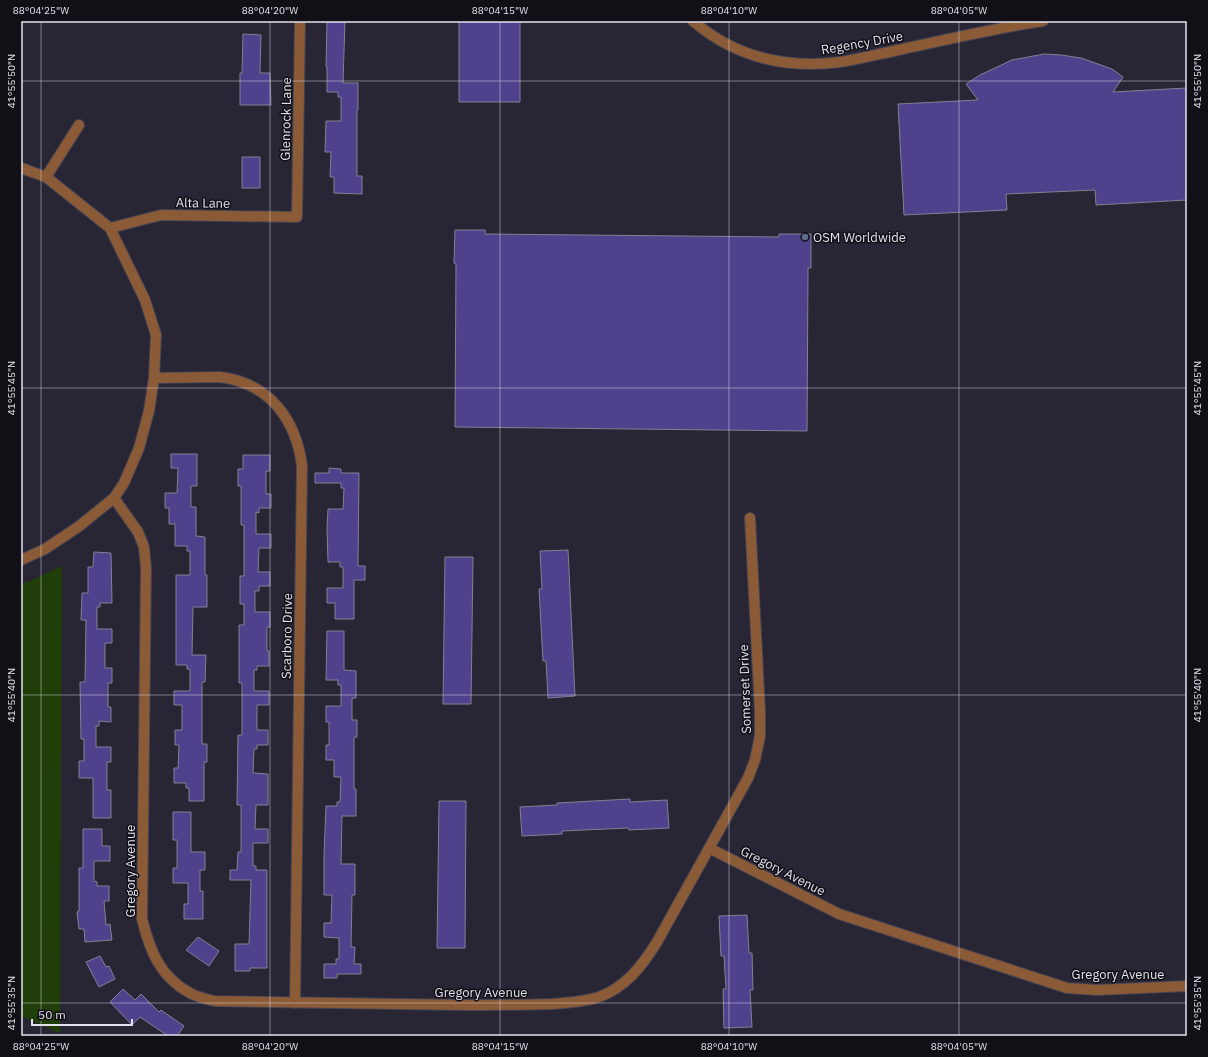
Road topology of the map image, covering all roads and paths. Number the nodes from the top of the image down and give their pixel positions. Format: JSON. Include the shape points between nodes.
{"nodes":[{"id":1,"x":300,"y":21,"type":"edge"},
{"id":2,"x":693,"y":21,"type":"edge"},
{"id":3,"x":1043,"y":21,"type":"edge"},
{"id":4,"x":79,"y":125,"type":"dead end"},
{"id":5,"x":21,"y":168,"type":"edge"},
{"id":6,"x":46,"y":177,"type":"junction"},
{"id":7,"x":297,"y":217,"type":"joint"},
{"id":8,"x":110,"y":228,"type":"junction"},
{"id":9,"x":154,"y":378,"type":"junction"},
{"id":10,"x":114,"y":498,"type":"junction"},
{"id":11,"x":750,"y":518,"type":"dead end"},
{"id":12,"x":21,"y":560,"type":"edge"},
{"id":13,"x":709,"y":848,"type":"junction"},
{"id":14,"x":1187,"y":986,"type":"edge"},
{"id":15,"x":295,"y":1003,"type":"junction"}],
"edges":[{"from":1,"to":7,"type":"street","name":"Glenrock Lane"},
{"from":2,"to":3,"type":"street","name":"Regency Drive","via":[[707,33],[737,50],[768,60],[800,64],[841,62]]},
{"from":4,"to":6,"type":"street"},
{"from":5,"to":6,"type":"street"},
{"from":6,"to":8,"type":"street"},
{"from":7,"to":8,"type":"street","name":"Alta Lane","via":[[161,215]]},
{"from":8,"to":9,"type":"street","via":[[145,300],[156,335]]},
{"from":9,"to":10,"type":"street","via":[[149,411],[139,448],[124,483]]},
{"from":9,"to":15,"type":"street","name":"Scarboro Drive","via":[[220,377],[246,384],[267,396],[277,406],[291,426],[298,446],[302,466]]},
{"from":10,"to":12,"type":"street","via":[[45,549]]},
{"from":10,"to":15,"type":"street","name":"Gregory Avenue","via":[[138,532],[144,547],[146,568],[142,919],[148,942],[154,957],[169,977],[192,994],[214,1001]]},
{"from":11,"to":13,"type":"street","name":"Somerset Drive","via":[[760,736],[748,778]]},
{"from":13,"to":14,"type":"street","name":"Gregory Avenue","via":[[839,914],[1067,988],[1097,990]]},
{"from":13,"to":15,"type":"street","name":"Gregory Avenue","via":[[647,959],[626,982],[599,997],[568,1003],[529,1005]]}]}
